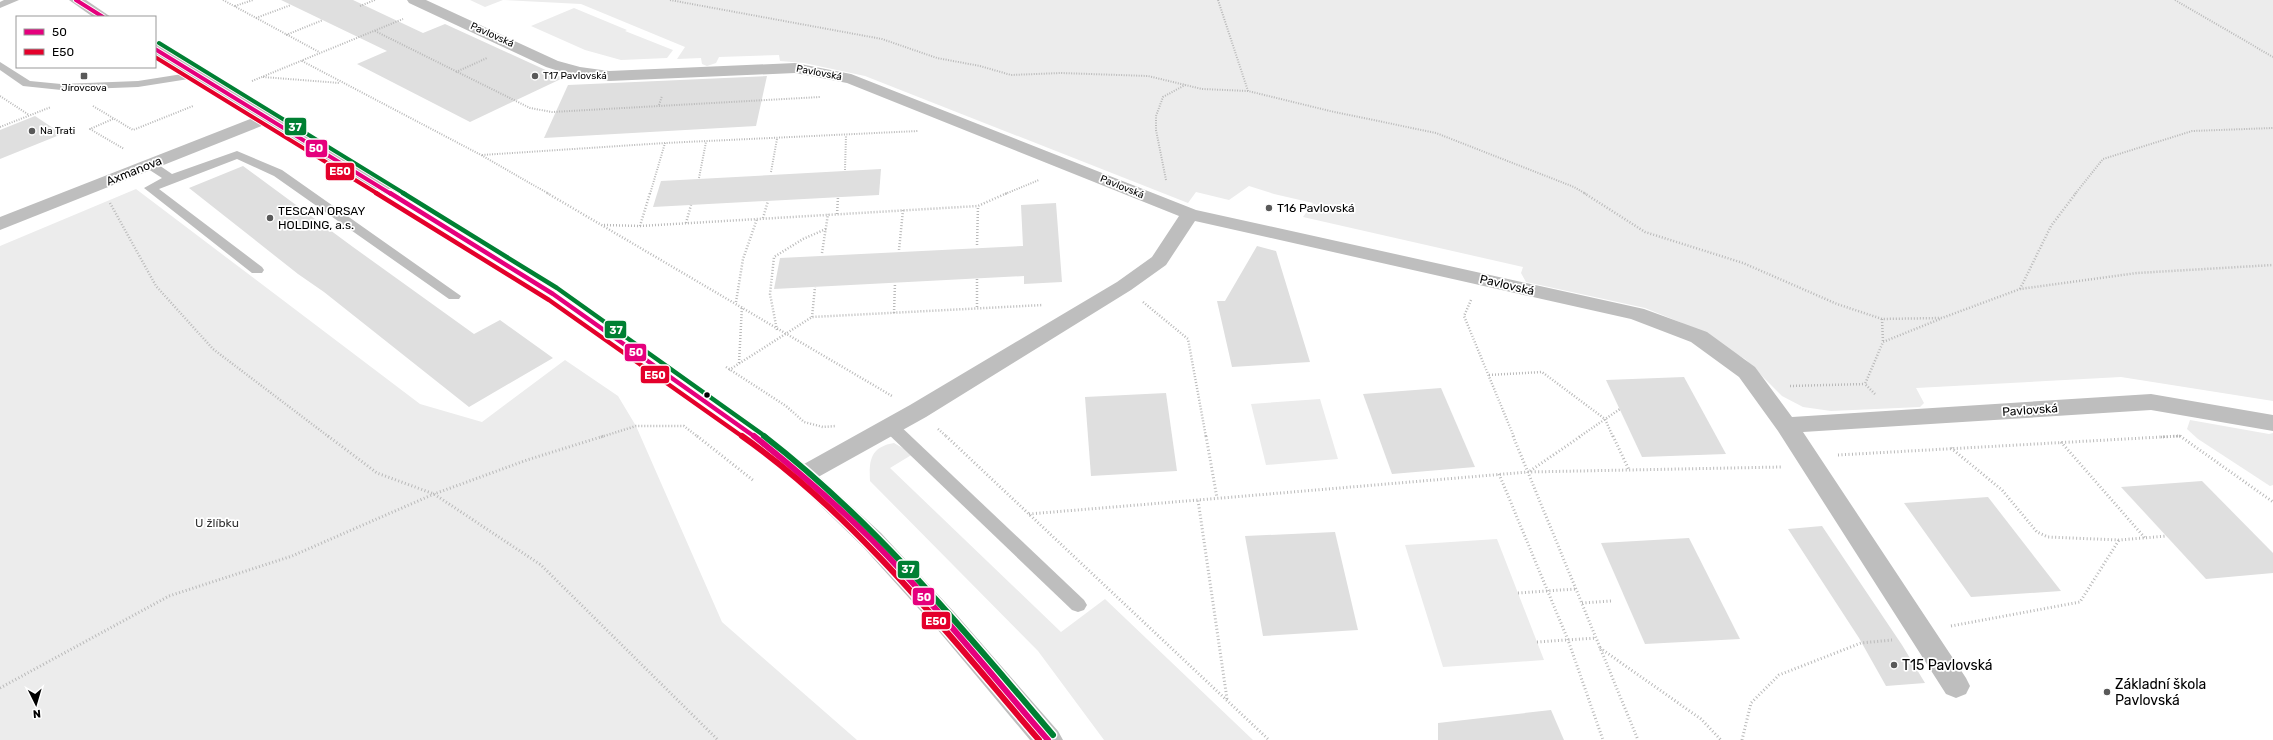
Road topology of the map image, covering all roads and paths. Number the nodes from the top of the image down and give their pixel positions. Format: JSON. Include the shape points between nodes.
{"nodes":[{"id":1,"x":14,"y":0,"type":"edge"},
{"id":2,"x":76,"y":0,"type":"edge"},
{"id":3,"x":223,"y":0,"type":"edge"},
{"id":4,"x":252,"y":0,"type":"edge"},
{"id":5,"x":375,"y":0,"type":"edge"},
{"id":6,"x":414,"y":0,"type":"edge"},
{"id":7,"x":670,"y":0,"type":"edge"},
{"id":8,"x":685,"y":0,"type":"edge"},
{"id":9,"x":1218,"y":0,"type":"edge"},
{"id":10,"x":2175,"y":0,"type":"edge"},
{"id":11,"x":682,"y":3,"type":"junction"},
{"id":12,"x":0,"y":5,"type":"edge"},
{"id":13,"x":291,"y":5,"type":"dead end"},
{"id":14,"x":235,"y":6,"type":"junction"},
{"id":15,"x":360,"y":6,"type":"dead end"},
{"id":16,"x":101,"y":16,"type":"edge"},
{"id":17,"x":408,"y":17,"type":"dead end"},
{"id":18,"x":256,"y":18,"type":"junction"},
{"id":19,"x":323,"y":20,"type":"dead end"},
{"id":20,"x":286,"y":35,"type":"junction"},
{"id":21,"x":156,"y":50,"type":"edge"},
{"id":22,"x":319,"y":53,"type":"junction"},
{"id":23,"x":2273,"y":57,"type":"edge"},
{"id":24,"x":302,"y":60,"type":"junction"},
{"id":25,"x":481,"y":61,"type":"dead end"},
{"id":26,"x":0,"y":65,"type":"edge"},
{"id":27,"x":456,"y":72,"type":"dead end"},
{"id":28,"x":195,"y":75,"type":"junction"},
{"id":29,"x":263,"y":77,"type":"junction"},
{"id":30,"x":252,"y":81,"type":"dead end"},
{"id":31,"x":343,"y":83,"type":"junction"},
{"id":32,"x":1186,"y":85,"type":"junction"},
{"id":33,"x":1248,"y":91,"type":"junction"},
{"id":34,"x":664,"y":92,"type":"dead end"},
{"id":35,"x":0,"y":96,"type":"edge"},
{"id":36,"x":89,"y":104,"type":"dead end"},
{"id":37,"x":659,"y":105,"type":"dead end"},
{"id":38,"x":193,"y":106,"type":"dead end"},
{"id":39,"x":268,"y":117,"type":"junction"},
{"id":40,"x":114,"y":119,"type":"junction"},
{"id":41,"x":0,"y":126,"type":"edge"},
{"id":42,"x":2273,"y":128,"type":"edge"},
{"id":43,"x":924,"y":130,"type":"dead end"},
{"id":44,"x":846,"y":135,"type":"junction"},
{"id":45,"x":777,"y":139,"type":"junction"},
{"id":46,"x":706,"y":142,"type":"junction"},
{"id":47,"x":665,"y":143,"type":"junction"},
{"id":48,"x":481,"y":155,"type":"junction"},
{"id":49,"x":149,"y":164,"type":"junction"},
{"id":50,"x":845,"y":170,"type":"dead end"},
{"id":51,"x":771,"y":172,"type":"dead end"},
{"id":52,"x":699,"y":178,"type":"dead end"},
{"id":53,"x":1042,"y":178,"type":"dead end"},
{"id":54,"x":171,"y":179,"type":"junction"},
{"id":55,"x":838,"y":197,"type":"dead end"},
{"id":56,"x":108,"y":199,"type":"dead end"},
{"id":57,"x":768,"y":201,"type":"dead end"},
{"id":58,"x":1166,"y":204,"type":"junction"},
{"id":59,"x":691,"y":205,"type":"dead end"},
{"id":60,"x":978,"y":206,"type":"junction"},
{"id":61,"x":903,"y":210,"type":"junction"},
{"id":62,"x":828,"y":214,"type":"junction"},
{"id":63,"x":837,"y":214,"type":"junction"},
{"id":64,"x":1190,"y":214,"type":"junction"},
{"id":65,"x":763,"y":218,"type":"junction"},
{"id":66,"x":758,"y":219,"type":"junction"},
{"id":67,"x":686,"y":223,"type":"junction"},
{"id":68,"x":0,"y":224,"type":"edge"},
{"id":69,"x":603,"y":225,"type":"junction"},
{"id":70,"x":640,"y":226,"type":"junction"},
{"id":71,"x":826,"y":228,"type":"junction"},
{"id":72,"x":977,"y":245,"type":"dead end"},
{"id":73,"x":899,"y":250,"type":"dead end"},
{"id":74,"x":822,"y":253,"type":"dead end"},
{"id":75,"x":2273,"y":265,"type":"edge"},
{"id":76,"x":257,"y":270,"type":"dead end"},
{"id":77,"x":1479,"y":278,"type":"junction"},
{"id":78,"x":977,"y":279,"type":"dead end"},
{"id":79,"x":895,"y":283,"type":"dead end"},
{"id":80,"x":1124,"y":286,"type":"junction"},
{"id":81,"x":815,"y":287,"type":"dead end"},
{"id":82,"x":2020,"y":289,"type":"junction"},
{"id":83,"x":454,"y":296,"type":"dead end"},
{"id":84,"x":736,"y":302,"type":"junction"},
{"id":85,"x":1046,"y":304,"type":"dead end"},
{"id":86,"x":742,"y":305,"type":"junction"},
{"id":87,"x":977,"y":308,"type":"junction"},
{"id":88,"x":894,"y":313,"type":"junction"},
{"id":89,"x":812,"y":317,"type":"junction"},
{"id":90,"x":1942,"y":318,"type":"junction"},
{"id":91,"x":1882,"y":319,"type":"junction"},
{"id":92,"x":777,"y":330,"type":"junction"},
{"id":93,"x":783,"y":334,"type":"junction"},
{"id":94,"x":1883,"y":342,"type":"junction"},
{"id":95,"x":739,"y":363,"type":"junction"},
{"id":96,"x":1489,"y":375,"type":"junction"},
{"id":97,"x":1865,"y":384,"type":"junction"},
{"id":98,"x":1759,"y":387,"type":"junction"},
{"id":99,"x":2151,"y":402,"type":"junction"},
{"id":100,"x":786,"y":406,"type":"dead end"},
{"id":101,"x":1620,"y":409,"type":"dead end"},
{"id":102,"x":918,"y":411,"type":"junction"},
{"id":103,"x":1605,"y":418,"type":"junction"},
{"id":104,"x":1900,"y":418,"type":"junction"},
{"id":105,"x":2273,"y":424,"type":"edge"},
{"id":106,"x":1786,"y":425,"type":"junction"},
{"id":107,"x":890,"y":426,"type":"junction"},
{"id":108,"x":2180,"y":436,"type":"junction"},
{"id":109,"x":2060,"y":442,"type":"junction"},
{"id":110,"x":1951,"y":448,"type":"junction"},
{"id":111,"x":1835,"y":458,"type":"dead end"},
{"id":112,"x":1811,"y":466,"type":"junction"},
{"id":113,"x":1628,"y":470,"type":"junction"},
{"id":114,"x":1528,"y":472,"type":"junction"},
{"id":115,"x":803,"y":474,"type":"junction"},
{"id":116,"x":1500,"y":474,"type":"junction"},
{"id":117,"x":754,"y":480,"type":"dead end"},
{"id":118,"x":434,"y":494,"type":"junction"},
{"id":119,"x":1216,"y":498,"type":"junction"},
{"id":120,"x":1198,"y":500,"type":"junction"},
{"id":121,"x":2273,"y":502,"type":"edge"},
{"id":122,"x":1029,"y":514,"type":"junction"},
{"id":123,"x":2166,"y":536,"type":"dead end"},
{"id":124,"x":2145,"y":538,"type":"junction"},
{"id":125,"x":1576,"y":589,"type":"junction"},
{"id":126,"x":1547,"y":590,"type":"junction"},
{"id":127,"x":1518,"y":593,"type":"dead end"},
{"id":128,"x":1611,"y":601,"type":"dead end"},
{"id":129,"x":1582,"y":603,"type":"junction"},
{"id":130,"x":1078,"y":605,"type":"dead end"},
{"id":131,"x":1596,"y":638,"type":"junction"},
{"id":132,"x":1568,"y":640,"type":"junction"},
{"id":133,"x":1537,"y":642,"type":"dead end"},
{"id":134,"x":1600,"y":648,"type":"junction"},
{"id":135,"x":1956,"y":686,"type":"dead end"},
{"id":136,"x":0,"y":688,"type":"edge"},
{"id":137,"x":1227,"y":700,"type":"junction"},
{"id":138,"x":718,"y":740,"type":"edge"},
{"id":139,"x":1048,"y":740,"type":"edge"},
{"id":140,"x":1269,"y":740,"type":"edge"},
{"id":141,"x":1603,"y":740,"type":"edge"},
{"id":142,"x":1638,"y":740,"type":"edge"},
{"id":143,"x":1721,"y":740,"type":"edge"}],
"edges":[{"from":1,"to":12,"type":"lane"},
{"from":2,"to":16,"type":"street"},
{"from":3,"to":14,"type":"path"},
{"from":4,"to":14,"type":"path"},
{"from":5,"to":15,"type":"path"},
{"from":6,"to":58,"type":"street","name":"Pavlovská","via":[[552,64],[592,74],[609,76],[796,68],[851,79]]},
{"from":7,"to":11,"type":"path"},
{"from":8,"to":11,"type":"path"},
{"from":9,"to":33,"type":"path"},
{"from":10,"to":23,"type":"path"},
{"from":11,"to":32,"type":"path","via":[[882,39],[937,58],[1011,75],[1061,73],[1148,76]]},
{"from":13,"to":18,"type":"path"},
{"from":14,"to":18,"type":"path"},
{"from":17,"to":22,"type":"path"},
{"from":18,"to":20,"type":"path"},
{"from":19,"to":20,"type":"path"},
{"from":20,"to":22,"type":"path"},
{"from":21,"to":28,"type":"street"},
{"from":22,"to":24,"type":"path"},
{"from":24,"to":29,"type":"path"},
{"from":24,"to":31,"type":"path"},
{"from":25,"to":27,"type":"path"},
{"from":26,"to":28,"type":"lane","via":[[27,84],[61,87],[138,84]]},
{"from":28,"to":39,"type":"street"},
{"from":29,"to":30,"type":"path"},
{"from":29,"to":31,"type":"path"},
{"from":31,"to":48,"type":"path"},
{"from":32,"to":33,"type":"path","via":[[1202,89]]},
{"from":32,"to":58,"type":"path","via":[[1163,97],[1156,116],[1156,130],[1166,174]]},
{"from":33,"to":91,"type":"path","via":[[1436,133],[1574,187],[1645,232],[1743,263],[1837,304]]},
{"from":34,"to":37,"type":"path"},
{"from":35,"to":41,"type":"path","via":[[29,115]]},
{"from":36,"to":40,"type":"path"},
{"from":38,"to":40,"type":"path","via":[[133,130]]},
{"from":39,"to":49,"type":"street","name":"Axmanova"},
{"from":39,"to":115,"type":"street","via":[[553,294],[754,436]]},
{"from":40,"to":49,"type":"path","via":[[90,129]]},
{"from":42,"to":82,"type":"path","via":[[2192,131],[2103,160],[2052,226]]},
{"from":43,"to":44,"type":"path"},
{"from":44,"to":45,"type":"path"},
{"from":44,"to":50,"type":"path"},
{"from":45,"to":46,"type":"path"},
{"from":45,"to":51,"type":"path"},
{"from":46,"to":47,"type":"path"},
{"from":46,"to":52,"type":"path"},
{"from":47,"to":48,"type":"path"},
{"from":47,"to":70,"type":"path"},
{"from":48,"to":69,"type":"path"},
{"from":49,"to":54,"type":"lane"},
{"from":49,"to":68,"type":"street","name":"Axmanova"},
{"from":53,"to":60,"type":"path"},
{"from":54,"to":76,"type":"lane","via":[[150,188]]},
{"from":54,"to":83,"type":"lane","via":[[237,155],[278,173]]},
{"from":55,"to":63,"type":"path"},
{"from":56,"to":118,"type":"path","via":[[156,286],[213,349],[377,473]]},
{"from":57,"to":65,"type":"path"},
{"from":58,"to":64,"type":"street","name":"Pavlovská"},
{"from":59,"to":67,"type":"path"},
{"from":60,"to":61,"type":"path"},
{"from":60,"to":72,"type":"path"},
{"from":61,"to":63,"type":"path"},
{"from":61,"to":73,"type":"path"},
{"from":62,"to":63,"type":"path"},
{"from":62,"to":65,"type":"path"},
{"from":62,"to":71,"type":"path"},
{"from":64,"to":77,"type":"street","name":"Pavlovská"},
{"from":64,"to":80,"type":"street","via":[[1159,261]]},
{"from":65,"to":66,"type":"path"},
{"from":66,"to":67,"type":"path"},
{"from":66,"to":84,"type":"path","via":[[748,237]]},
{"from":67,"to":70,"type":"path"},
{"from":69,"to":70,"type":"path"},
{"from":69,"to":84,"type":"path"},
{"from":71,"to":74,"type":"path"},
{"from":71,"to":92,"type":"path","via":[[774,257],[769,303]]},
{"from":75,"to":82,"type":"path","via":[[2137,274]]},
{"from":77,"to":96,"type":"path","via":[[1464,316]]},
{"from":77,"to":98,"type":"street","name":"Pavlovská","via":[[1637,314],[1699,337],[1747,372]]},
{"from":78,"to":87,"type":"path"},
{"from":79,"to":88,"type":"path"},
{"from":80,"to":102,"type":"street"},
{"from":80,"to":119,"type":"path","via":[[1188,339]]},
{"from":81,"to":89,"type":"path"},
{"from":82,"to":90,"type":"path"},
{"from":84,"to":86,"type":"path"},
{"from":85,"to":87,"type":"path"},
{"from":86,"to":92,"type":"path"},
{"from":86,"to":95,"type":"path"},
{"from":87,"to":88,"type":"path"},
{"from":88,"to":89,"type":"path"},
{"from":89,"to":93,"type":"path"},
{"from":90,"to":91,"type":"path"},
{"from":90,"to":94,"type":"path"},
{"from":91,"to":94,"type":"path"},
{"from":92,"to":93,"type":"path"},
{"from":93,"to":95,"type":"path"},
{"from":93,"to":102,"type":"path"},
{"from":94,"to":97,"type":"path"},
{"from":95,"to":100,"type":"path","via":[[728,368]]},
{"from":96,"to":103,"type":"path","via":[[1542,372]]},
{"from":96,"to":114,"type":"path"},
{"from":97,"to":98,"type":"path"},
{"from":97,"to":104,"type":"path"},
{"from":98,"to":106,"type":"street","name":"Pavlovská"},
{"from":99,"to":104,"type":"street","name":"Pavlovská"},
{"from":99,"to":105,"type":"street","name":"Pavlovská"},
{"from":99,"to":108,"type":"path"},
{"from":101,"to":103,"type":"path"},
{"from":102,"to":107,"type":"street"},
{"from":102,"to":122,"type":"path"},
{"from":103,"to":113,"type":"path"},
{"from":103,"to":114,"type":"path"},
{"from":104,"to":106,"type":"street","name":"Pavlovská"},
{"from":106,"to":112,"type":"street","name":"Pavlovská"},
{"from":107,"to":115,"type":"street"},
{"from":107,"to":130,"type":"lane"},
{"from":108,"to":109,"type":"path"},
{"from":108,"to":121,"type":"path"},
{"from":109,"to":110,"type":"path"},
{"from":109,"to":124,"type":"path"},
{"from":110,"to":111,"type":"path","via":[[1839,454]]},
{"from":110,"to":124,"type":"path","via":[[2002,490],[2037,532],[2048,537],[2119,540]]},
{"from":112,"to":113,"type":"path"},
{"from":112,"to":135,"type":"street","name":"Pavlovská"},
{"from":113,"to":114,"type":"path"},
{"from":114,"to":116,"type":"path"},
{"from":114,"to":125,"type":"path"},
{"from":115,"to":139,"type":"street","via":[[872,540],[946,621]]},
{"from":116,"to":119,"type":"path"},
{"from":116,"to":126,"type":"path"},
{"from":117,"to":118,"type":"path","via":[[684,426],[636,426],[527,460]]},
{"from":118,"to":136,"type":"path","via":[[292,556],[169,596]]},
{"from":118,"to":138,"type":"path","via":[[541,565]]},
{"from":119,"to":120,"type":"path"},
{"from":120,"to":122,"type":"path"},
{"from":120,"to":137,"type":"path"},
{"from":122,"to":137,"type":"path"},
{"from":123,"to":124,"type":"path"},
{"from":125,"to":126,"type":"path"},
{"from":125,"to":129,"type":"path"},
{"from":126,"to":127,"type":"path"},
{"from":126,"to":132,"type":"path"},
{"from":128,"to":129,"type":"path"},
{"from":129,"to":131,"type":"path"},
{"from":131,"to":132,"type":"path"},
{"from":131,"to":134,"type":"path"},
{"from":132,"to":133,"type":"path"},
{"from":132,"to":141,"type":"path"},
{"from":134,"to":142,"type":"path"},
{"from":134,"to":143,"type":"path","via":[[1701,719]]},
{"from":137,"to":140,"type":"path"}]}
